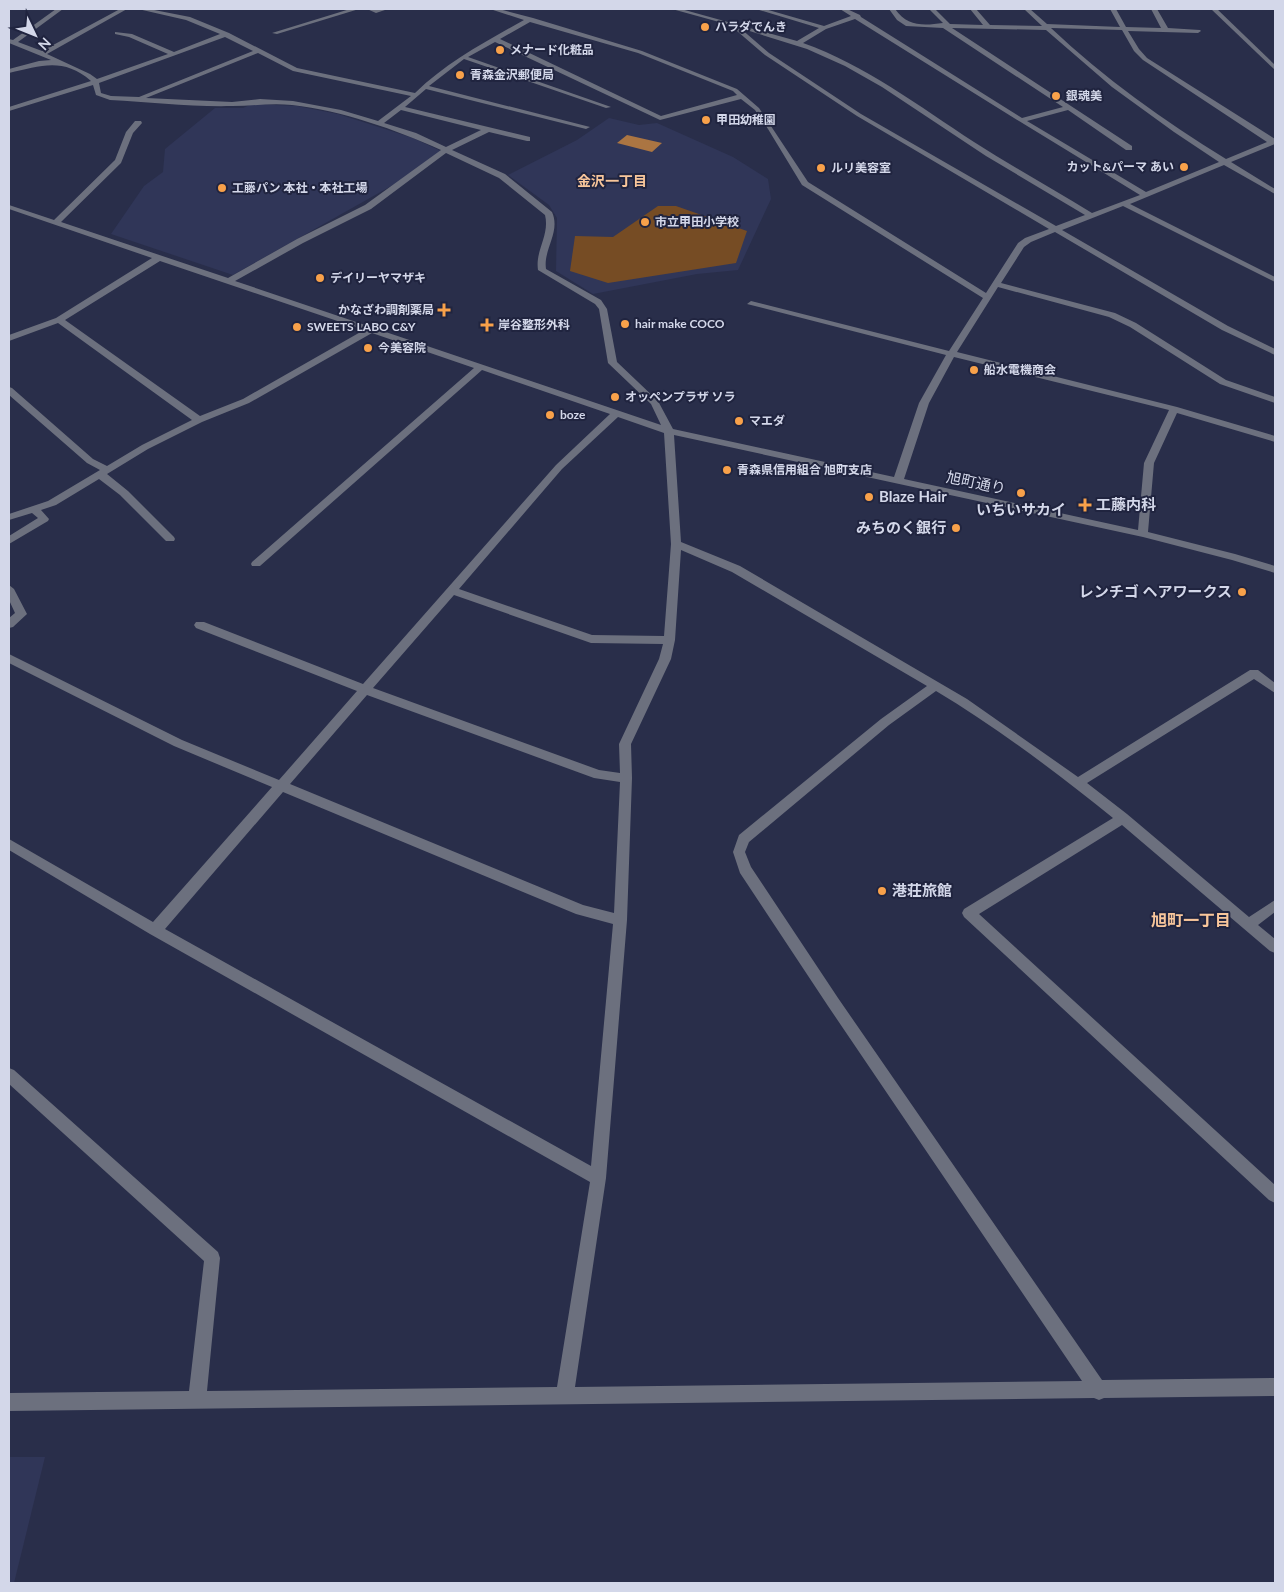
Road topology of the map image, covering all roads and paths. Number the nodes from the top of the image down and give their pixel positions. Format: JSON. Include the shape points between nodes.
{"nodes":[{"id":1,"x":60,"y":9,"type":"edge"},
{"id":2,"x":124,"y":9,"type":"edge"},
{"id":3,"x":141,"y":9,"type":"edge"},
{"id":4,"x":356,"y":9,"type":"edge"},
{"id":5,"x":370,"y":9,"type":"edge"},
{"id":6,"x":385,"y":9,"type":"edge"},
{"id":7,"x":493,"y":9,"type":"edge"},
{"id":8,"x":675,"y":9,"type":"edge"},
{"id":9,"x":759,"y":9,"type":"edge"},
{"id":10,"x":843,"y":9,"type":"edge"},
{"id":11,"x":892,"y":9,"type":"edge"},
{"id":12,"x":932,"y":9,"type":"edge"},
{"id":13,"x":973,"y":9,"type":"edge"},
{"id":14,"x":1027,"y":9,"type":"edge"},
{"id":15,"x":1113,"y":9,"type":"edge"},
{"id":16,"x":1154,"y":9,"type":"edge"},
{"id":17,"x":1214,"y":9,"type":"edge"},
{"id":18,"x":858,"y":13,"type":"edge"},
{"id":19,"x":531,"y":19,"type":"junction"},
{"id":20,"x":733,"y":25,"type":"junction"},
{"id":21,"x":946,"y":25,"type":"junction"},
{"id":22,"x":988,"y":27,"type":"junction"},
{"id":23,"x":1046,"y":27,"type":"junction"},
{"id":24,"x":824,"y":28,"type":"junction"},
{"id":25,"x":1125,"y":28,"type":"junction"},
{"id":26,"x":1165,"y":29,"type":"junction"},
{"id":27,"x":1198,"y":31,"type":"dead end"},
{"id":28,"x":117,"y":33,"type":"dead end"},
{"id":29,"x":275,"y":33,"type":"dead end"},
{"id":30,"x":227,"y":34,"type":"junction"},
{"id":31,"x":494,"y":39,"type":"junction"},
{"id":32,"x":11,"y":42,"type":"edge"},
{"id":33,"x":796,"y":44,"type":"junction"},
{"id":34,"x":258,"y":51,"type":"junction"},
{"id":35,"x":42,"y":54,"type":"junction"},
{"id":36,"x":174,"y":54,"type":"junction"},
{"id":37,"x":462,"y":57,"type":"junction"},
{"id":38,"x":61,"y":62,"type":"junction"},
{"id":39,"x":1275,"y":68,"type":"edge"},
{"id":40,"x":9,"y":71,"type":"edge"},
{"id":41,"x":94,"y":81,"type":"junction"},
{"id":42,"x":425,"y":87,"type":"junction"},
{"id":43,"x":416,"y":95,"type":"junction"},
{"id":44,"x":743,"y":96,"type":"junction"},
{"id":45,"x":136,"y":99,"type":"junction"},
{"id":46,"x":608,"y":107,"type":"dead end"},
{"id":47,"x":400,"y":108,"type":"junction"},
{"id":48,"x":1069,"y":108,"type":"junction"},
{"id":49,"x":9,"y":109,"type":"edge"},
{"id":50,"x":1021,"y":120,"type":"junction"},
{"id":51,"x":138,"y":123,"type":"dead end"},
{"id":52,"x":380,"y":123,"type":"junction"},
{"id":53,"x":586,"y":127,"type":"dead end"},
{"id":54,"x":488,"y":130,"type":"junction"},
{"id":55,"x":527,"y":139,"type":"dead end"},
{"id":56,"x":1274,"y":141,"type":"edge"},
{"id":57,"x":1129,"y":148,"type":"dead end"},
{"id":58,"x":446,"y":150,"type":"junction"},
{"id":59,"x":1224,"y":162,"type":"junction"},
{"id":60,"x":1275,"y":192,"type":"edge"},
{"id":61,"x":1146,"y":195,"type":"junction"},
{"id":62,"x":1123,"y":203,"type":"junction"},
{"id":63,"x":9,"y":207,"type":"edge"},
{"id":64,"x":1092,"y":216,"type":"junction"},
{"id":65,"x":56,"y":222,"type":"junction"},
{"id":66,"x":1054,"y":229,"type":"junction"},
{"id":67,"x":160,"y":257,"type":"junction"},
{"id":68,"x":1275,"y":280,"type":"edge"},
{"id":69,"x":229,"y":281,"type":"junction"},
{"id":70,"x":998,"y":284,"type":"junction"},
{"id":71,"x":988,"y":298,"type":"junction"},
{"id":72,"x":751,"y":304,"type":"dead end"},
{"id":73,"x":58,"y":320,"type":"junction"},
{"id":74,"x":371,"y":330,"type":"junction"},
{"id":75,"x":9,"y":338,"type":"edge"},
{"id":76,"x":1275,"y":352,"type":"edge"},
{"id":77,"x":952,"y":353,"type":"junction"},
{"id":78,"x":480,"y":367,"type":"junction"},
{"id":79,"x":9,"y":390,"type":"edge"},
{"id":80,"x":1275,"y":400,"type":"edge"},
{"id":81,"x":1174,"y":409,"type":"junction"},
{"id":82,"x":616,"y":413,"type":"junction"},
{"id":83,"x":199,"y":420,"type":"junction"},
{"id":84,"x":669,"y":431,"type":"junction"},
{"id":85,"x":1275,"y":439,"type":"edge"},
{"id":86,"x":104,"y":472,"type":"junction"},
{"id":87,"x":898,"y":481,"type":"junction"},
{"id":88,"x":34,"y":509,"type":"junction"},
{"id":89,"x":9,"y":516,"type":"edge"},
{"id":90,"x":1143,"y":534,"type":"junction"},
{"id":91,"x":170,"y":539,"type":"dead end"},
{"id":92,"x":9,"y":540,"type":"edge"},
{"id":93,"x":676,"y":544,"type":"junction"},
{"id":94,"x":256,"y":564,"type":"dead end"},
{"id":95,"x":1275,"y":570,"type":"edge"},
{"id":96,"x":9,"y":590,"type":"edge"},
{"id":97,"x":450,"y":590,"type":"junction"},
{"id":98,"x":9,"y":624,"type":"edge"},
{"id":99,"x":200,"y":625,"type":"dead end"},
{"id":100,"x":669,"y":640,"type":"junction"},
{"id":101,"x":9,"y":658,"type":"edge"},
{"id":102,"x":935,"y":686,"type":"junction"},
{"id":103,"x":364,"y":689,"type":"junction"},
{"id":104,"x":1275,"y":689,"type":"edge"},
{"id":105,"x":626,"y":778,"type":"junction"},
{"id":106,"x":1078,"y":783,"type":"junction"},
{"id":107,"x":280,"y":785,"type":"junction"},
{"id":108,"x":1123,"y":818,"type":"junction"},
{"id":109,"x":9,"y":844,"type":"edge"},
{"id":110,"x":1275,"y":905,"type":"edge"},
{"id":111,"x":620,"y":920,"type":"junction"},
{"id":112,"x":1249,"y":924,"type":"junction"},
{"id":113,"x":155,"y":930,"type":"junction"},
{"id":114,"x":1275,"y":947,"type":"edge"},
{"id":115,"x":9,"y":1075,"type":"edge"},
{"id":116,"x":598,"y":1178,"type":"junction"},
{"id":117,"x":1275,"y":1195,"type":"edge"},
{"id":118,"x":1275,"y":1387,"type":"edge"},
{"id":119,"x":1099,"y":1391,"type":"junction"},
{"id":120,"x":565,"y":1394,"type":"junction"},
{"id":121,"x":196,"y":1399,"type":"junction"},
{"id":122,"x":9,"y":1402,"type":"edge"}],
"edges":[{"from":1,"to":32,"type":"street"},
{"from":2,"to":35,"type":"street"},
{"from":3,"to":30,"type":"street","via":[[188,18]]},
{"from":4,"to":29,"type":"street"},
{"from":5,"to":6,"type":"street"},
{"from":7,"to":19,"type":"street"},
{"from":8,"to":20,"type":"street"},
{"from":9,"to":24,"type":"street"},
{"from":10,"to":18,"type":"street"},
{"from":11,"to":21,"type":"street","via":[[908,25]]},
{"from":12,"to":21,"type":"street"},
{"from":13,"to":22,"type":"street"},
{"from":14,"to":23,"type":"street"},
{"from":15,"to":25,"type":"street"},
{"from":16,"to":26,"type":"street"},
{"from":17,"to":39,"type":"street"},
{"from":18,"to":24,"type":"street"},
{"from":18,"to":50,"type":"street"},
{"from":19,"to":31,"type":"street"},
{"from":19,"to":44,"type":"street","via":[[640,52]]},
{"from":20,"to":33,"type":"street"},
{"from":20,"to":66,"type":"street","via":[[768,54],[859,115]]},
{"from":21,"to":22,"type":"street"},
{"from":21,"to":48,"type":"street"},
{"from":22,"to":23,"type":"street"},
{"from":23,"to":25,"type":"street"},
{"from":23,"to":59,"type":"street","via":[[1139,104]]},
{"from":24,"to":33,"type":"street"},
{"from":25,"to":26,"type":"street"},
{"from":25,"to":56,"type":"street","via":[[1136,50],[1145,59]]},
{"from":26,"to":27,"type":"street"},
{"from":28,"to":36,"type":"street"},
{"from":30,"to":34,"type":"street"},
{"from":30,"to":36,"type":"street"},
{"from":31,"to":37,"type":"street"},
{"from":31,"to":44,"type":"street","via":[[660,118]]},
{"from":32,"to":35,"type":"street"},
{"from":33,"to":64,"type":"street","via":[[850,66]]},
{"from":34,"to":43,"type":"street","via":[[295,70]]},
{"from":34,"to":45,"type":"street"},
{"from":35,"to":38,"type":"street"},
{"from":36,"to":41,"type":"street"},
{"from":37,"to":42,"type":"street"},
{"from":37,"to":46,"type":"street"},
{"from":38,"to":40,"type":"street"},
{"from":38,"to":41,"type":"street"},
{"from":41,"to":45,"type":"street","via":[[98,94]]},
{"from":41,"to":49,"type":"street"},
{"from":42,"to":43,"type":"street"},
{"from":42,"to":53,"type":"street"},
{"from":43,"to":47,"type":"street"},
{"from":44,"to":71,"type":"street","via":[[771,128],[805,183]]},
{"from":45,"to":52,"type":"street","via":[[232,104],[260,101],[293,103]]},
{"from":47,"to":52,"type":"street"},
{"from":47,"to":54,"type":"street"},
{"from":48,"to":50,"type":"street"},
{"from":48,"to":57,"type":"street"},
{"from":50,"to":61,"type":"street"},
{"from":51,"to":65,"type":"street","via":[[130,132],[118,161]]},
{"from":52,"to":58,"type":"street"},
{"from":54,"to":55,"type":"street"},
{"from":54,"to":58,"type":"street"},
{"from":56,"to":59,"type":"street"},
{"from":58,"to":69,"type":"street","via":[[368,207]]},
{"from":58,"to":84,"type":"street","via":[[502,176],[549,214],[552,232],[539,261],[542,270],[603,308],[614,363],[655,403]]},
{"from":59,"to":60,"type":"street"},
{"from":59,"to":61,"type":"street"},
{"from":61,"to":62,"type":"street"},
{"from":62,"to":64,"type":"street"},
{"from":62,"to":68,"type":"street"},
{"from":63,"to":65,"type":"street","name":"旭町通り"},
{"from":64,"to":66,"type":"street"},
{"from":65,"to":67,"type":"street","name":"旭町通り"},
{"from":66,"to":70,"type":"street","via":[[1021,245]]},
{"from":66,"to":76,"type":"street","via":[[1225,328]]},
{"from":67,"to":69,"type":"street","name":"旭町通り"},
{"from":67,"to":73,"type":"street"},
{"from":69,"to":74,"type":"street","name":"旭町通り"},
{"from":70,"to":71,"type":"street"},
{"from":70,"to":80,"type":"street","via":[[1112,316],[1133,325],[1223,382]]},
{"from":71,"to":77,"type":"street"},
{"from":72,"to":77,"type":"street"},
{"from":73,"to":75,"type":"street"},
{"from":73,"to":83,"type":"street"},
{"from":74,"to":78,"type":"street","name":"旭町通り"},
{"from":74,"to":83,"type":"street","via":[[246,400]]},
{"from":77,"to":81,"type":"street"},
{"from":77,"to":87,"type":"street","via":[[924,403]]},
{"from":78,"to":82,"type":"street","name":"旭町通り"},
{"from":78,"to":94,"type":"street"},
{"from":79,"to":86,"type":"street"},
{"from":81,"to":85,"type":"street"},
{"from":81,"to":90,"type":"street","via":[[1149,463]]},
{"from":82,"to":84,"type":"street","name":"旭町通り"},
{"from":82,"to":97,"type":"street","via":[[559,467]]},
{"from":83,"to":86,"type":"street"},
{"from":84,"to":87,"type":"street","name":"旭町通り"},
{"from":84,"to":93,"type":"street"},
{"from":86,"to":88,"type":"street","via":[[52,503]]},
{"from":86,"to":91,"type":"street"},
{"from":87,"to":90,"type":"street","name":"旭町通り"},
{"from":88,"to":89,"type":"street"},
{"from":88,"to":92,"type":"street","via":[[44,519]]},
{"from":90,"to":95,"type":"street","name":"旭町通り"},
{"from":93,"to":100,"type":"street"},
{"from":93,"to":102,"type":"street","via":[[736,569]]},
{"from":96,"to":98,"type":"street","via":[[21,614]]},
{"from":97,"to":100,"type":"street","via":[[591,639]]},
{"from":97,"to":103,"type":"street"},
{"from":99,"to":103,"type":"street"},
{"from":100,"to":105,"type":"street","via":[[665,659],[625,744]]},
{"from":101,"to":107,"type":"street","via":[[178,743]]},
{"from":102,"to":106,"type":"street"},
{"from":102,"to":119,"type":"street","via":[[885,722],[744,839],[739,852],[745,869],[833,1002]]},
{"from":103,"to":105,"type":"street","via":[[598,775]]},
{"from":103,"to":107,"type":"street"},
{"from":104,"to":106,"type":"street","via":[[1254,673]]},
{"from":105,"to":111,"type":"street"},
{"from":106,"to":108,"type":"street"},
{"from":107,"to":111,"type":"street","via":[[581,910]]},
{"from":107,"to":113,"type":"street"},
{"from":108,"to":112,"type":"street"},
{"from":108,"to":117,"type":"street","via":[[969,913]]},
{"from":109,"to":113,"type":"street"},
{"from":110,"to":112,"type":"street"},
{"from":111,"to":116,"type":"street"},
{"from":112,"to":114,"type":"street"},
{"from":113,"to":116,"type":"street"},
{"from":115,"to":121,"type":"street","via":[[212,1258]]},
{"from":116,"to":120,"type":"street"},
{"from":118,"to":119,"type":"street"},
{"from":119,"to":120,"type":"street"},
{"from":120,"to":121,"type":"street"},
{"from":121,"to":122,"type":"street"}]}
